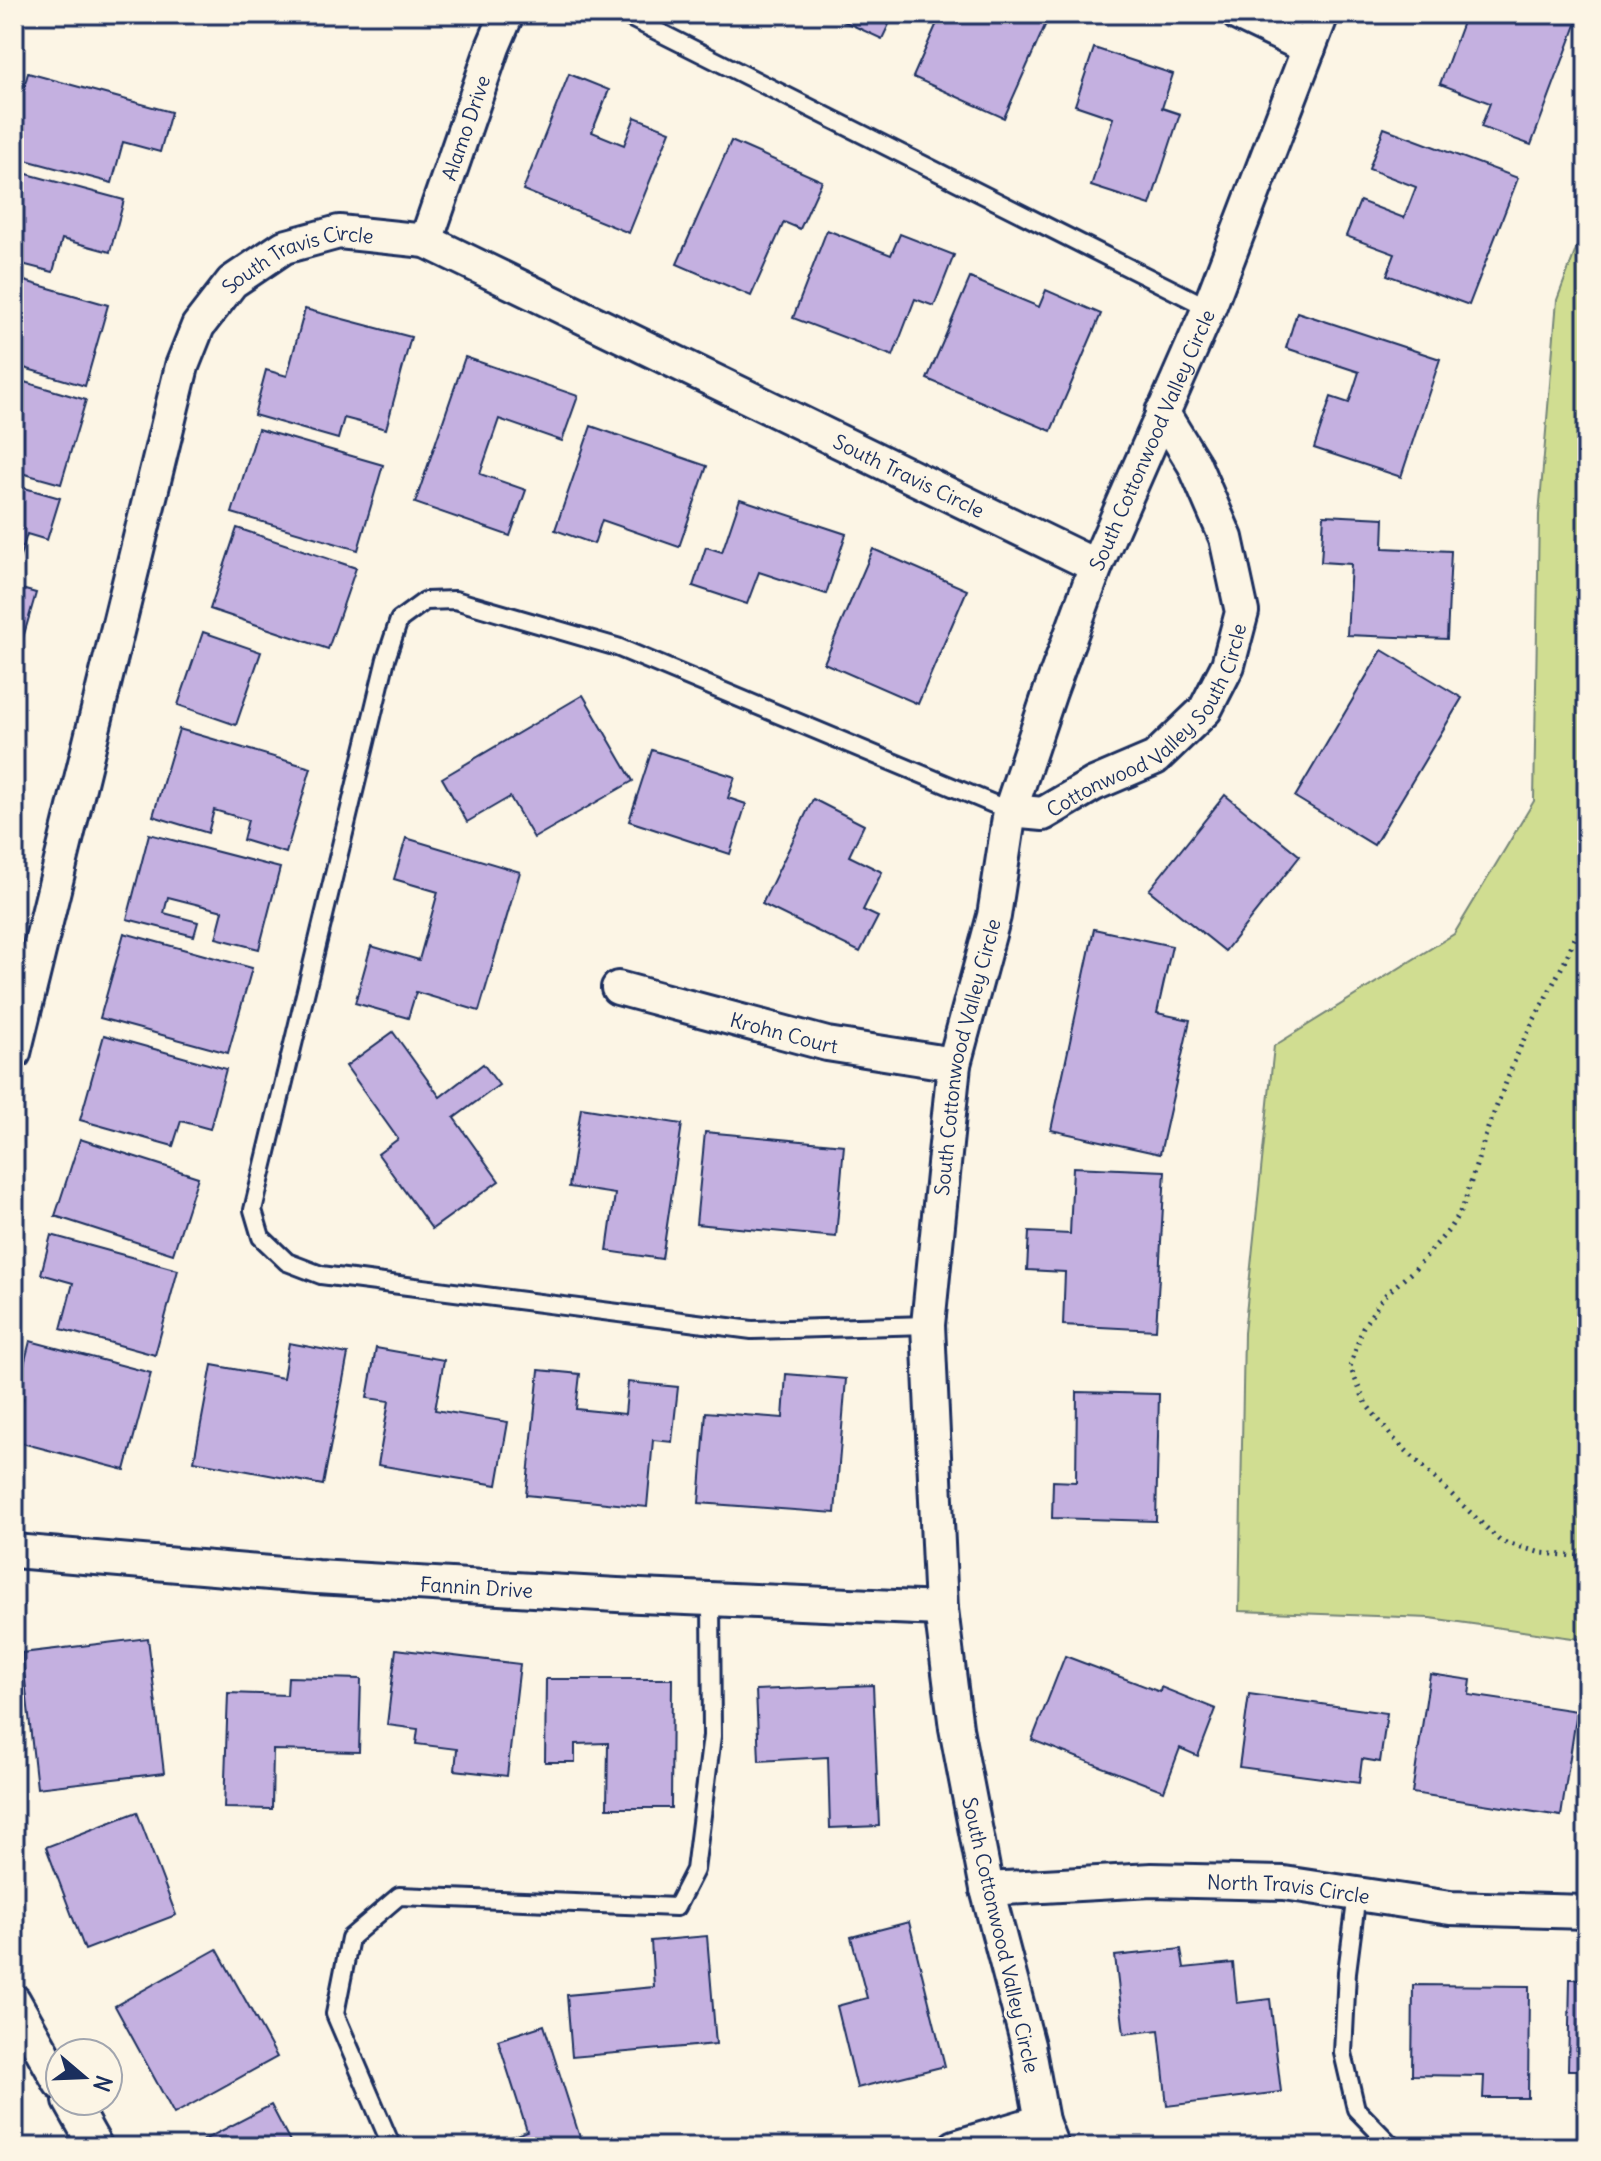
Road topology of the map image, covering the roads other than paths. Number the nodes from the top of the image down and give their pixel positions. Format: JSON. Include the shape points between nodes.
{"nodes":[{"id":1,"x":507,"y":14,"type":"edge"},
{"id":2,"x":623,"y":14,"type":"edge"},
{"id":3,"x":1238,"y":14,"type":"edge"},
{"id":4,"x":1322,"y":14,"type":"edge"},
{"id":5,"x":1309,"y":48,"type":"junction"},
{"id":6,"x":426,"y":241,"type":"junction"},
{"id":7,"x":1209,"y":308,"type":"junction"},
{"id":8,"x":1162,"y":412,"type":"junction"},
{"id":9,"x":1096,"y":566,"type":"junction"},
{"id":10,"x":1010,"y":811,"type":"junction"},
{"id":11,"x":618,"y":988,"type":"dead end"},
{"id":12,"x":14,"y":1053,"type":"edge"},
{"id":13,"x":954,"y":1064,"type":"junction"},
{"id":14,"x":928,"y":1325,"type":"junction"},
{"id":15,"x":14,"y":1551,"type":"edge"},
{"id":16,"x":711,"y":1599,"type":"junction"},
{"id":17,"x":941,"y":1609,"type":"junction"},
{"id":18,"x":987,"y":1889,"type":"junction"},
{"id":19,"x":1357,"y":1894,"type":"junction"},
{"id":20,"x":1587,"y":1912,"type":"edge"},
{"id":21,"x":14,"y":2001,"type":"edge"},
{"id":22,"x":44,"y":2054,"type":"edge"},
{"id":23,"x":79,"y":2117,"type":"edge"},
{"id":24,"x":1047,"y":2134,"type":"edge"},
{"id":25,"x":96,"y":2147,"type":"edge"},
{"id":26,"x":392,"y":2147,"type":"edge"},
{"id":27,"x":955,"y":2147,"type":"edge"},
{"id":28,"x":1393,"y":2147,"type":"edge"}],
"edges":[{"from":1,"to":6,"type":"street","name":"Alamo Drive"},
{"from":2,"to":7,"type":"lane"},
{"from":3,"to":5,"type":"street"},
{"from":4,"to":5,"type":"street","name":"South Cottonwood Valley Circle"},
{"from":5,"to":7,"type":"street","name":"South Cottonwood Valley Circle"},
{"from":6,"to":9,"type":"street","name":"South Travis Circle"},
{"from":6,"to":12,"type":"street","name":"South Travis Circle","via":[[339,232],[284,247],[232,282],[198,326],[182,366]]},
{"from":7,"to":8,"type":"street","name":"South Cottonwood Valley Circle"},
{"from":8,"to":9,"type":"street","name":"South Cottonwood Valley Circle"},
{"from":8,"to":10,"type":"street","name":"Cottonwood Valley South Circle","via":[[1194,464],[1226,538],[1242,612],[1228,665],[1205,710],[1155,758],[1094,784],[1043,814]]},
{"from":9,"to":10,"type":"street","name":"South Cottonwood Valley Circle"},
{"from":10,"to":13,"type":"street","name":"South Cottonwood Valley Circle","via":[[994,916]]},
{"from":10,"to":14,"type":"lane","via":[[617,647],[455,600],[425,601],[399,620],[386,659],[253,1210],[261,1237],[287,1262],[321,1275],[752,1330]]},
{"from":11,"to":13,"type":"street","name":"Krohn Court","via":[[827,1044]]},
{"from":13,"to":14,"type":"street","name":"South Cottonwood Valley Circle"},
{"from":14,"to":17,"type":"street","name":"South Cottonwood Valley Circle"},
{"from":15,"to":16,"type":"street","name":"Fannin Drive","via":[[317,1577]]},
{"from":16,"to":17,"type":"street","name":"Fannin Drive"},
{"from":16,"to":26,"type":"lane","via":[[712,1736],[695,1870],[676,1907],[399,1896],[350,1938],[335,2014]]},
{"from":17,"to":18,"type":"street","name":"South Cottonwood Valley Circle","via":[[956,1728]]},
{"from":18,"to":19,"type":"street","name":"North Travis Circle","via":[[1152,1880],[1284,1883]]},
{"from":18,"to":24,"type":"street","name":"South Cottonwood Valley Circle"},
{"from":19,"to":20,"type":"street","name":"North Travis Circle","via":[[1450,1908]]},
{"from":19,"to":28,"type":"lane","via":[[1343,2053],[1356,2109]]},
{"from":21,"to":22,"type":"street"},
{"from":23,"to":25,"type":"street"},
{"from":24,"to":27,"type":"street"}]}
